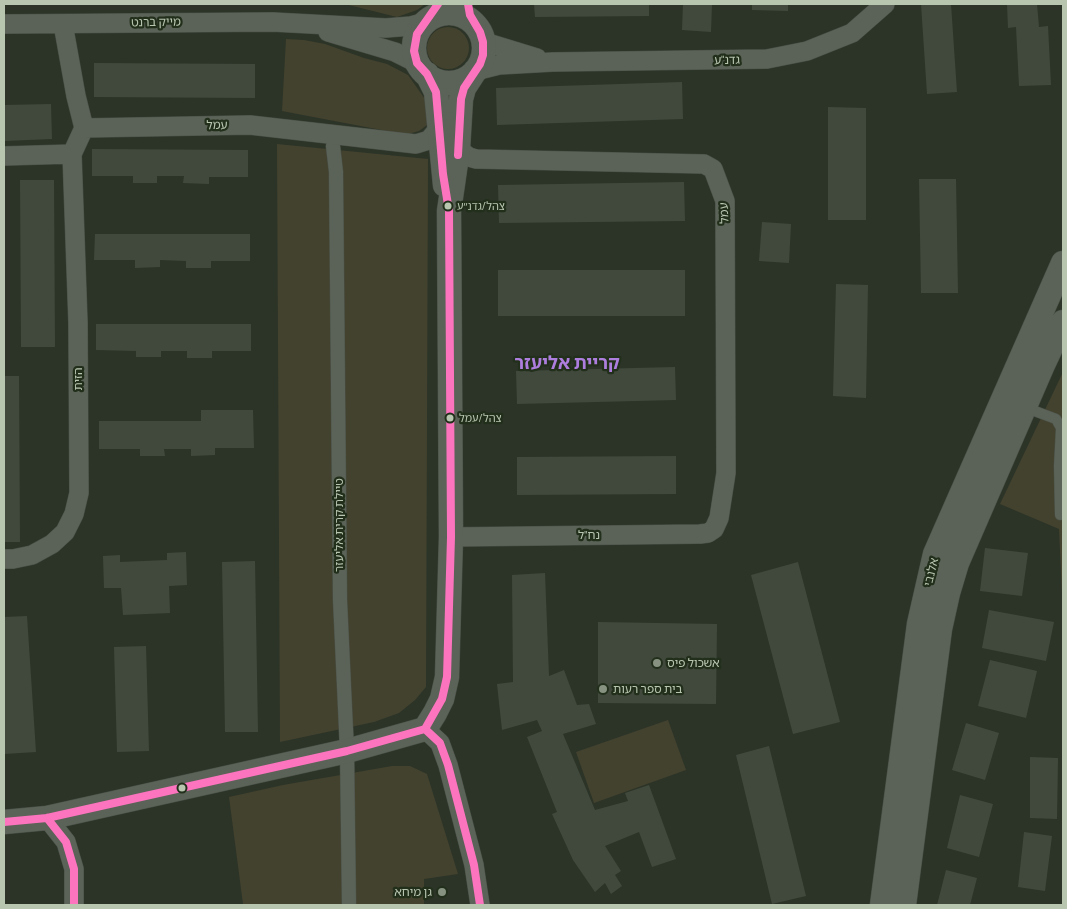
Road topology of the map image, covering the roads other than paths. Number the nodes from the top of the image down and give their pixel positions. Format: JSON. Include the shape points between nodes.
{"nodes":[{"id":1,"x":468,"y":4,"type":"edge"},
{"id":2,"x":886,"y":4,"type":"edge"},
{"id":3,"x":431,"y":15,"type":"edge"},
{"id":4,"x":4,"y":24,"type":"edge"},
{"id":5,"x":62,"y":24,"type":"junction"},
{"id":6,"x":308,"y":24,"type":"junction"},
{"id":7,"x":478,"y":29,"type":"junction"},
{"id":8,"x":553,"y":62,"type":"junction"},
{"id":9,"x":475,"y":71,"type":"junction"},
{"id":10,"x":424,"y":72,"type":"junction"},
{"id":11,"x":84,"y":128,"type":"junction"},
{"id":12,"x":439,"y":128,"type":"junction"},
{"id":13,"x":333,"y":146,"type":"dead end"},
{"id":14,"x":458,"y":149,"type":"junction"},
{"id":15,"x":72,"y":154,"type":"junction"},
{"id":16,"x":4,"y":156,"type":"edge"},
{"id":17,"x":449,"y":211,"type":"junction"},
{"id":18,"x":1063,"y":263,"type":"edge"},
{"id":19,"x":1063,"y":322,"type":"edge"},
{"id":20,"x":1024,"y":407,"type":"junction"},
{"id":21,"x":1060,"y":415,"type":"edge"},
{"id":22,"x":1060,"y":515,"type":"dead end"},
{"id":23,"x":719,"y":518,"type":"joint"},
{"id":24,"x":451,"y":537,"type":"junction"},
{"id":25,"x":4,"y":559,"type":"edge"},
{"id":26,"x":425,"y":729,"type":"junction"},
{"id":27,"x":347,"y":751,"type":"junction"},
{"id":28,"x":47,"y":818,"type":"junction"},
{"id":29,"x":4,"y":822,"type":"edge"},
{"id":30,"x":74,"y":905,"type":"edge"},
{"id":31,"x":349,"y":905,"type":"edge"},
{"id":32,"x":480,"y":905,"type":"edge"},
{"id":33,"x":882,"y":905,"type":"edge"},
{"id":34,"x":904,"y":905,"type":"edge"}],
"edges":[{"from":1,"to":7,"type":"street"},
{"from":2,"to":8,"type":"street","name":"גדנ\"ע","via":[[852,33],[807,51],[767,59]]},
{"from":3,"to":6,"type":"street","name":"מייק ברנט","via":[[411,26],[386,28]]},
{"from":3,"to":7,"type":"street","via":[[451,13],[467,18]]},
{"from":3,"to":10,"type":"street","via":[[414,42],[415,56]]},
{"from":4,"to":5,"type":"street","name":"מייק ברנט"},
{"from":5,"to":6,"type":"street","name":"מייק ברנט"},
{"from":5,"to":11,"type":"street"},
{"from":6,"to":10,"type":"street","name":"מייק ברנט","via":[[395,52]]},
{"from":7,"to":8,"type":"street","name":"גדנ\"ע","via":[[488,43]]},
{"from":7,"to":9,"type":"street","via":[[484,55]]},
{"from":8,"to":9,"type":"street","name":"גדנ\"ע","via":[[499,65]]},
{"from":9,"to":10,"type":"street","via":[[461,81],[451,83]]},
{"from":9,"to":14,"type":"street","via":[[461,99]]},
{"from":10,"to":12,"type":"street","via":[[436,92]]},
{"from":11,"to":12,"type":"street","name":"עמל","via":[[250,125],[416,144],[429,140]]},
{"from":11,"to":15,"type":"street"},
{"from":12,"to":17,"type":"street"},
{"from":13,"to":27,"type":"street","name":"טיילת קרית אליעזר","via":[[336,172],[340,600]]},
{"from":14,"to":17,"type":"street"},
{"from":14,"to":23,"type":"street","name":"עמל","via":[[476,159],[704,164],[713,169],[725,201],[726,473]]},
{"from":15,"to":16,"type":"street"},
{"from":15,"to":25,"type":"street","name":"הזית","via":[[78,323],[79,493],[65,532],[52,544],[32,555]]},
{"from":17,"to":24,"type":"street"},
{"from":18,"to":33,"type":"street","name":"אלנבי","via":[[935,554],[918,624]]},
{"from":19,"to":20,"type":"street","name":"אלנבי"},
{"from":20,"to":21,"type":"lane"},
{"from":20,"to":34,"type":"street","name":"אלנבי","via":[[957,563],[948,593],[940,629]]},
{"from":21,"to":22,"type":"lane"},
{"from":23,"to":24,"type":"street","name":"נח\"ל","via":[[714,529],[700,534]]},
{"from":24,"to":26,"type":"street","via":[[447,677],[442,699]]},
{"from":26,"to":27,"type":"street"},
{"from":26,"to":32,"type":"street","via":[[440,743],[448,765],[474,864]]},
{"from":27,"to":28,"type":"street"},
{"from":27,"to":31,"type":"street","name":"טיילת קרית אליעזר"},
{"from":28,"to":29,"type":"street"},
{"from":28,"to":30,"type":"street","via":[[66,842],[74,870]]}]}
